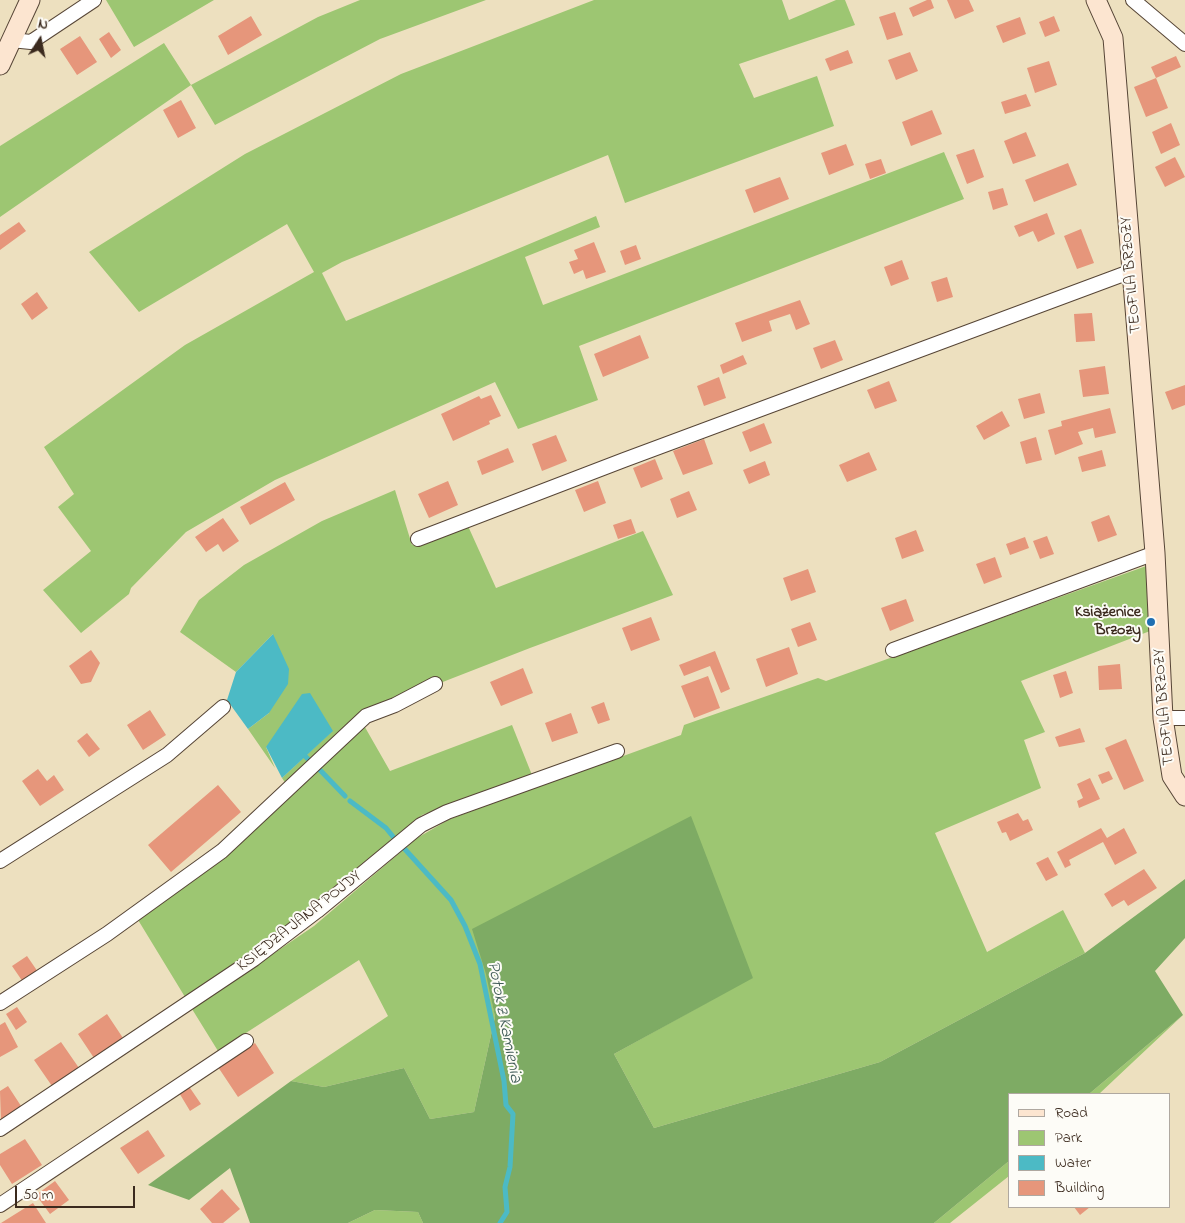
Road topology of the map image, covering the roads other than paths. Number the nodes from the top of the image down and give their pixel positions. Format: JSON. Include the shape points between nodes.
{"nodes":[{"id":1,"x":30,"y":0,"type":"edge"},
{"id":2,"x":94,"y":0,"type":"edge"},
{"id":3,"x":1096,"y":0,"type":"edge"},
{"id":4,"x":1133,"y":0,"type":"edge"},
{"id":5,"x":11,"y":40,"type":"junction"},
{"id":6,"x":1185,"y":44,"type":"edge"},
{"id":7,"x":0,"y":65,"type":"edge"},
{"id":8,"x":1132,"y":271,"type":"junction"},
{"id":9,"x":418,"y":539,"type":"dead end"},
{"id":10,"x":1155,"y":553,"type":"junction"},
{"id":11,"x":893,"y":650,"type":"dead end"},
{"id":12,"x":435,"y":684,"type":"dead end"},
{"id":13,"x":223,"y":707,"type":"dead end"},
{"id":14,"x":1163,"y":718,"type":"junction"},
{"id":15,"x":1185,"y":718,"type":"edge"},
{"id":16,"x":617,"y":751,"type":"dead end"},
{"id":17,"x":1185,"y":796,"type":"edge"},
{"id":18,"x":0,"y":861,"type":"edge"},
{"id":19,"x":0,"y":1003,"type":"edge"},
{"id":20,"x":246,"y":1041,"type":"dead end"},
{"id":21,"x":0,"y":1129,"type":"edge"},
{"id":22,"x":0,"y":1205,"type":"edge"}],
"edges":[{"from":1,"to":5,"type":"street"},
{"from":2,"to":5,"type":"street","via":[[31,42]]},
{"from":3,"to":8,"type":"street","name":"TEOFILA BRZOZY","via":[[1113,38]]},
{"from":4,"to":6,"type":"street"},
{"from":5,"to":7,"type":"street"},
{"from":8,"to":9,"type":"street"},
{"from":8,"to":10,"type":"street","name":"TEOFILA BRZOZY"},
{"from":10,"to":11,"type":"street"},
{"from":10,"to":14,"type":"street","name":"TEOFILA BRZOZY"},
{"from":12,"to":19,"type":"street","via":[[366,716],[222,852],[107,934]]},
{"from":13,"to":18,"type":"street","via":[[167,755]]},
{"from":14,"to":15,"type":"street"},
{"from":14,"to":17,"type":"street","name":"TEOFILA BRZOZY","via":[[1172,776]]},
{"from":16,"to":21,"type":"street","name":"KSIĘDZA JANA POJDY","via":[[447,812],[421,826],[254,959]]},
{"from":20,"to":22,"type":"street"}]}
